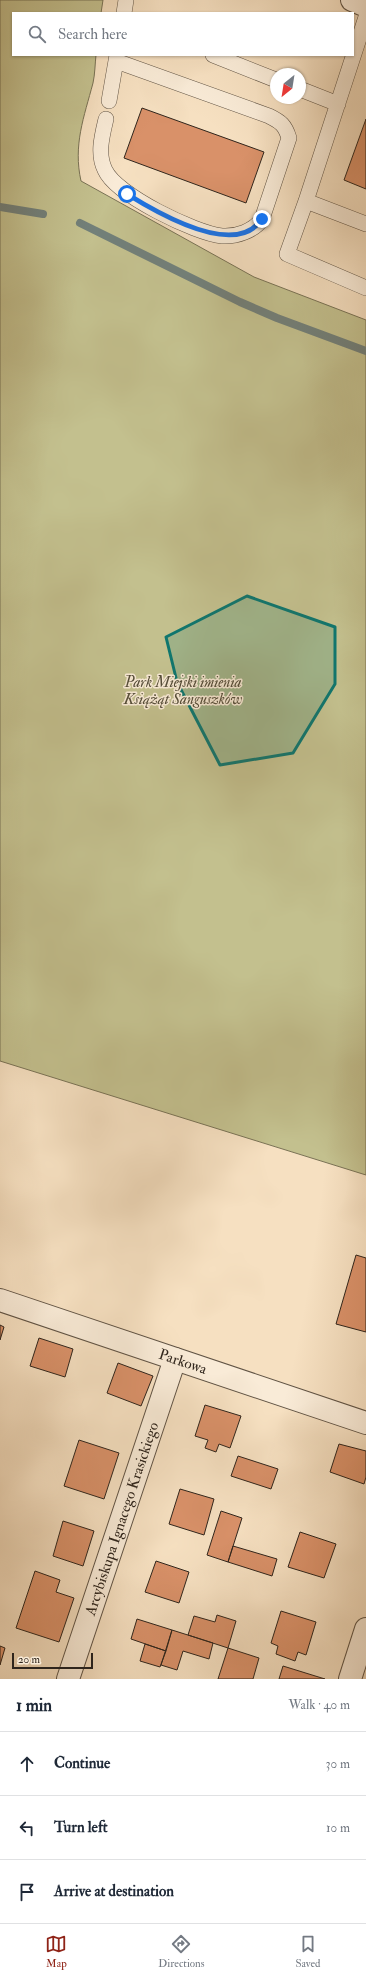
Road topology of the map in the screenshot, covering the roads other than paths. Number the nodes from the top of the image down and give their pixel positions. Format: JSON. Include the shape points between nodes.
{"nodes":[{"id":1,"x":126,"y":0,"type":"edge"},
{"id":2,"x":352,"y":0,"type":"edge"},
{"id":3,"x":366,"y":6,"type":"edge"},
{"id":4,"x":124,"y":12,"type":"edge"},
{"id":5,"x":366,"y":17,"type":"edge"},
{"id":6,"x":354,"y":54,"type":"edge"},
{"id":7,"x":216,"y":56,"type":"edge"},
{"id":8,"x":353,"y":56,"type":"edge"},
{"id":9,"x":116,"y":58,"type":"edge"},
{"id":10,"x":270,"y":78,"type":"edge"},
{"id":11,"x":306,"y":91,"type":"edge"},
{"id":12,"x":109,"y":101,"type":"dead end"},
{"id":13,"x":338,"y":104,"type":"junction"},
{"id":14,"x":106,"y":120,"type":"dead end"},
{"id":15,"x":306,"y":201,"type":"junction"},
{"id":16,"x":366,"y":224,"type":"edge"},
{"id":17,"x":366,"y":288,"type":"edge"},
{"id":18,"x":0,"y":1300,"type":"edge"},
{"id":19,"x":175,"y":1359,"type":"junction"},
{"id":20,"x":366,"y":1423,"type":"edge"},
{"id":21,"x":366,"y":1630,"type":"edge"},
{"id":22,"x":68,"y":1679,"type":"edge"},
{"id":23,"x":350,"y":1679,"type":"edge"}],
"edges":[{"from":1,"to":4,"type":"lane"},
{"from":2,"to":3,"type":"street"},
{"from":5,"to":6,"type":"lane"},
{"from":7,"to":10,"type":"lane"},
{"from":8,"to":13,"type":"lane"},
{"from":9,"to":12,"type":"lane"},
{"from":9,"to":14,"type":"lane","via":[[269,116],[286,127],[289,138],[258,226],[222,236],[204,232],[127,194],[115,184],[105,170],[101,142]]},
{"from":11,"to":13,"type":"lane"},
{"from":13,"to":15,"type":"lane"},
{"from":15,"to":16,"type":"lane"},
{"from":15,"to":17,"type":"lane","via":[[286,254]]},
{"from":18,"to":19,"type":"street","name":"Parkowa"},
{"from":19,"to":20,"type":"street","name":"Parkowa"},
{"from":19,"to":22,"type":"street","name":"Arcybiskupa Ignacego Krasickiego"},
{"from":21,"to":23,"type":"street"}]}
